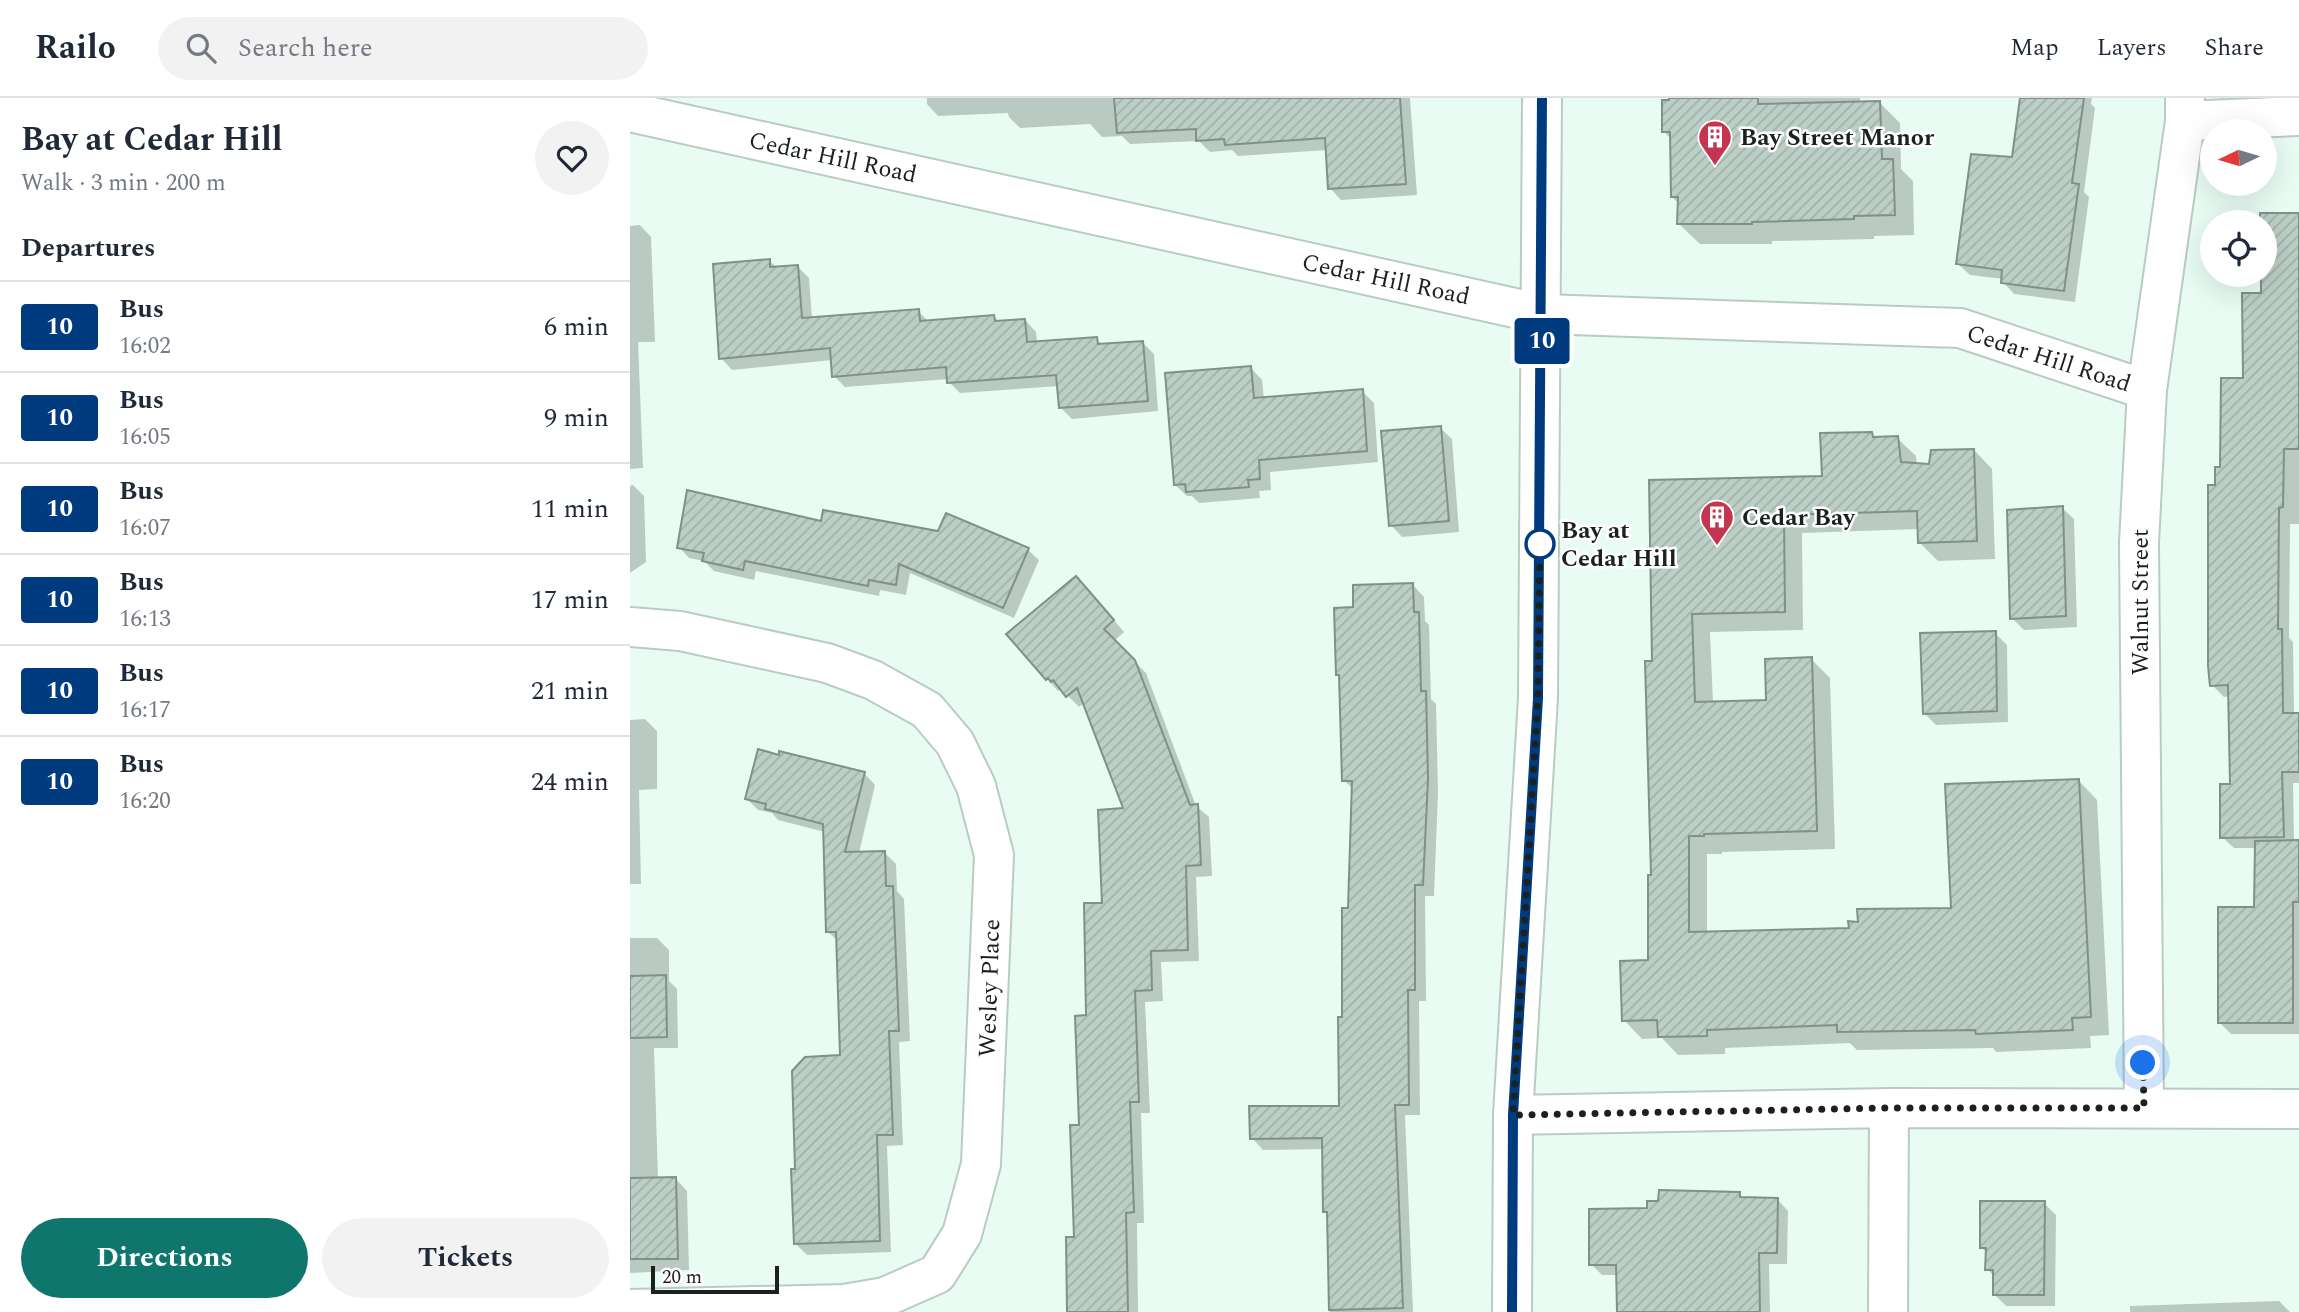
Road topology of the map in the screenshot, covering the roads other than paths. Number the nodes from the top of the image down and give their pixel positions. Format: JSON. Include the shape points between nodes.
{"nodes":[{"id":1,"x":1542,"y":98,"type":"edge"},
{"id":2,"x":2185,"y":110,"type":"edge"},
{"id":3,"x":630,"y":112,"type":"edge"},
{"id":4,"x":2299,"y":116,"type":"edge"},
{"id":5,"x":1542,"y":314,"type":"junction"},
{"id":6,"x":2147,"y":390,"type":"junction"},
{"id":7,"x":630,"y":627,"type":"edge"},
{"id":8,"x":1889,"y":1108,"type":"junction"},
{"id":9,"x":2144,"y":1108,"type":"junction"},
{"id":10,"x":2299,"y":1109,"type":"edge"},
{"id":11,"x":1513,"y":1115,"type":"junction"},
{"id":12,"x":630,"y":1309,"type":"edge"},
{"id":13,"x":1513,"y":1312,"type":"edge"},
{"id":14,"x":1888,"y":1312,"type":"edge"}],
"edges":[{"from":1,"to":5,"type":"street"},
{"from":2,"to":4,"type":"street"},
{"from":2,"to":6,"type":"street","name":"Walnut Street"},
{"from":3,"to":5,"type":"street","name":"Cedar Hill Road"},
{"from":5,"to":6,"type":"street","name":"Cedar Hill Road","via":[[1960,328]]},
{"from":5,"to":11,"type":"street","via":[[1538,698]]},
{"from":6,"to":9,"type":"street","name":"Walnut Street","via":[[2139,543]]},
{"from":7,"to":12,"type":"street","name":"Wesley Place","via":[[680,631],[827,663],[873,680],[927,710],[955,743],[976,786],[994,855],[981,1164],[962,1234],[936,1274],[885,1297],[844,1304]]},
{"from":8,"to":9,"type":"street"},
{"from":8,"to":11,"type":"street"},
{"from":8,"to":14,"type":"street"},
{"from":9,"to":10,"type":"street"},
{"from":11,"to":13,"type":"street"}]}
